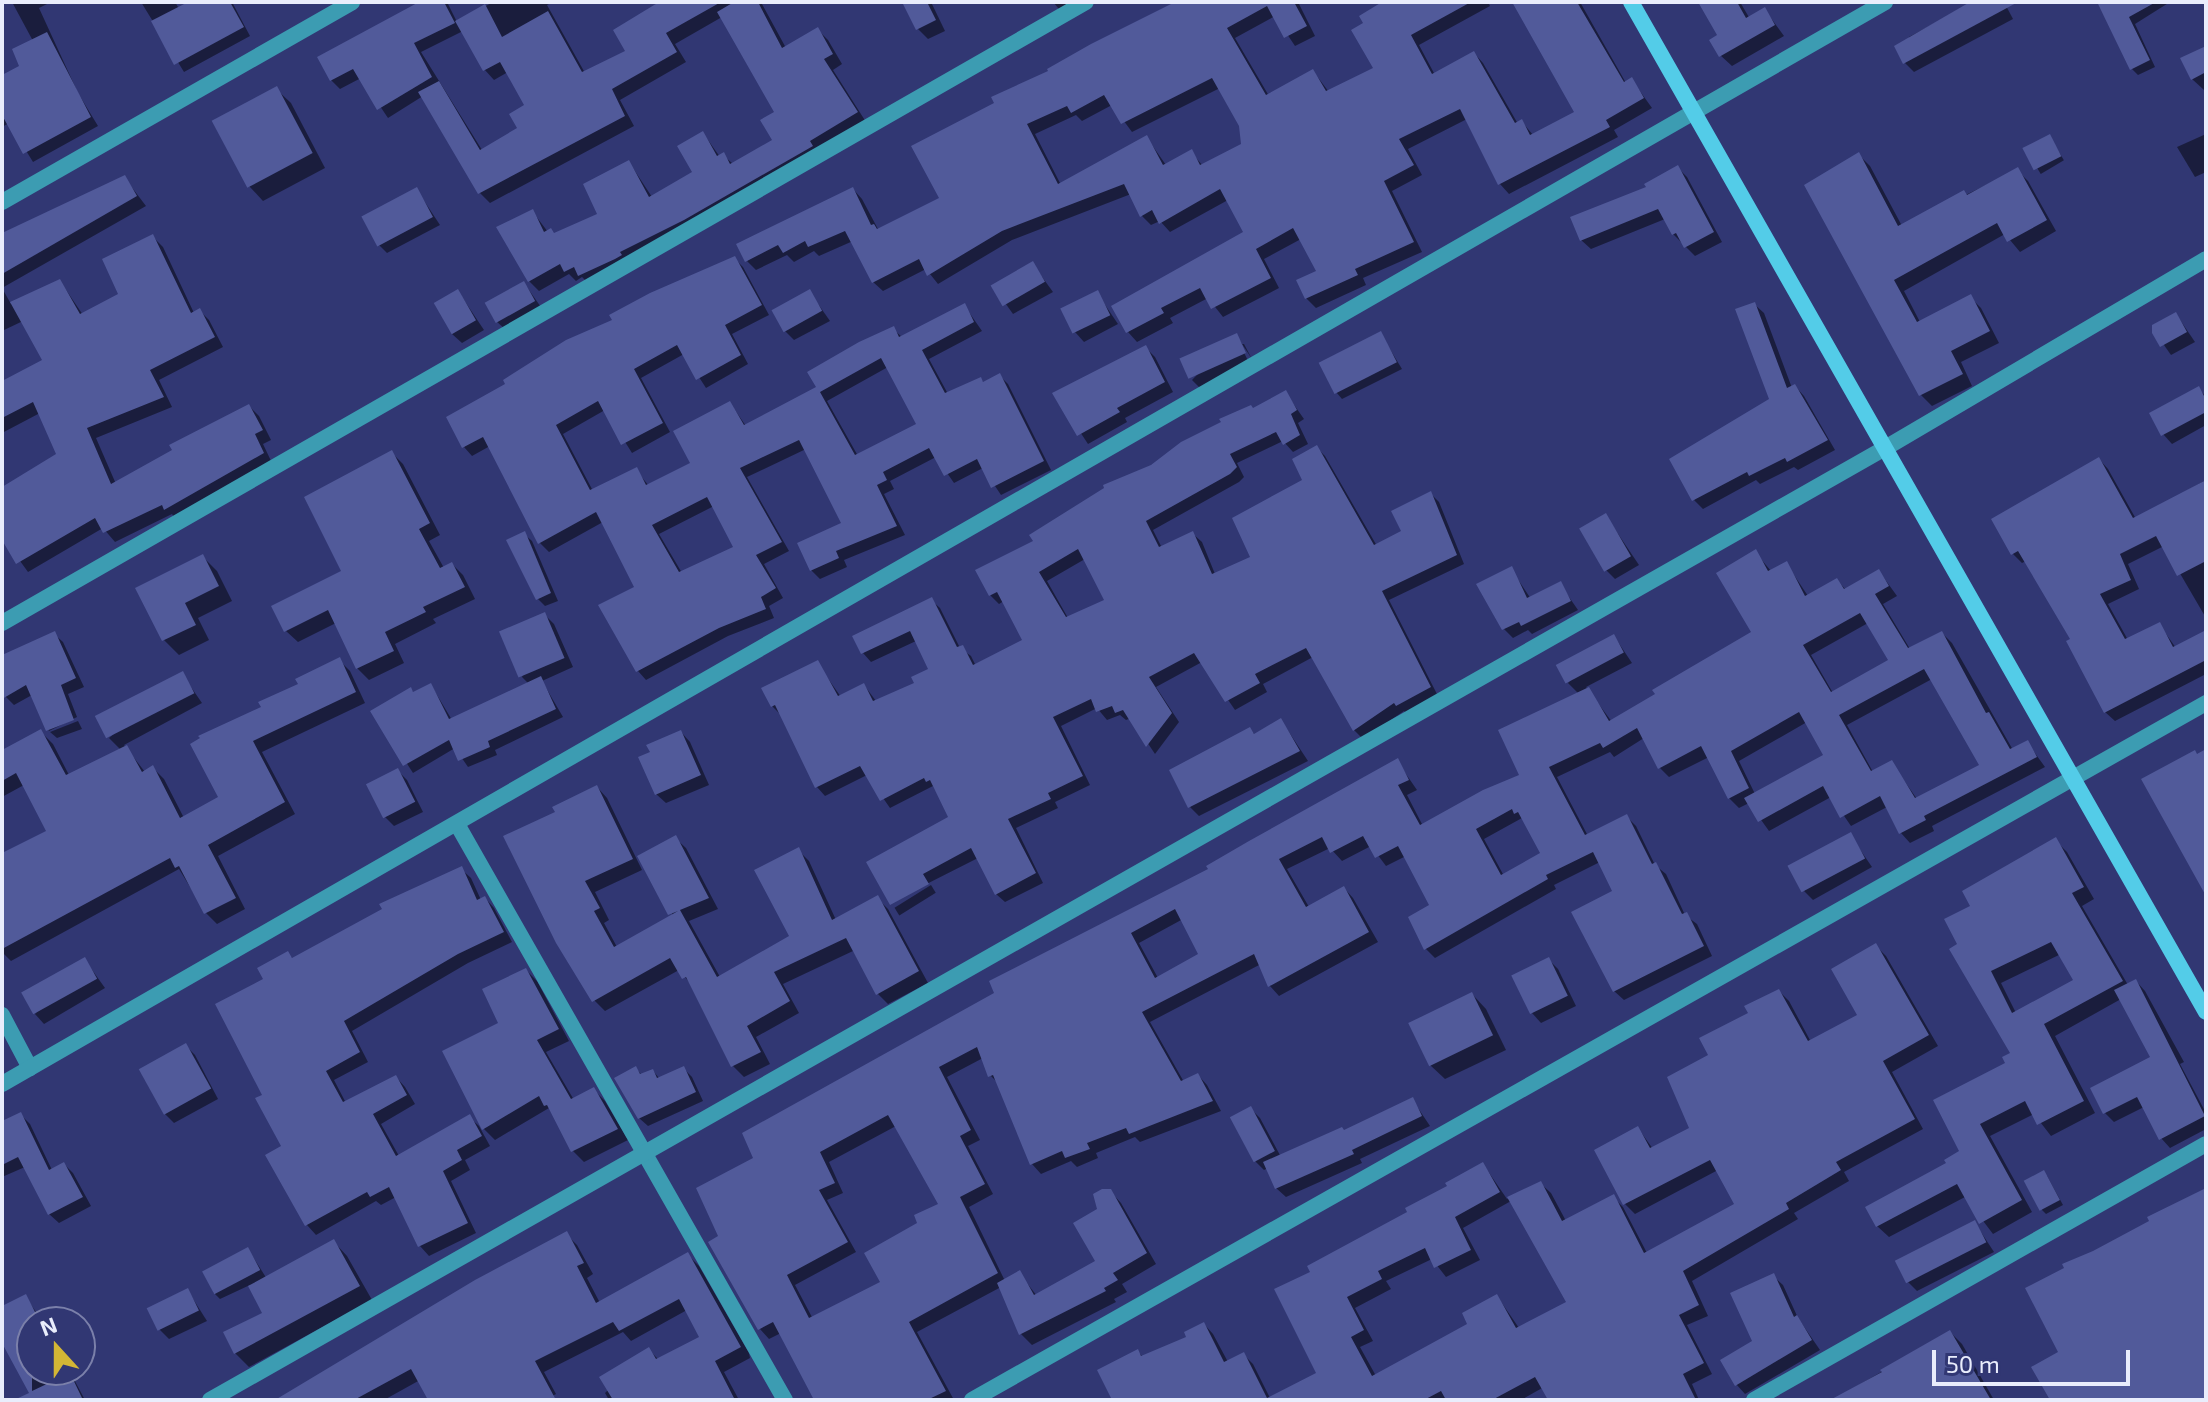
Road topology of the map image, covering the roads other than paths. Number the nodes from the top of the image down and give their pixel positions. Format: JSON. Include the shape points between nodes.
{"nodes":[{"id":1,"x":352,"y":2,"type":"edge"},
{"id":2,"x":1086,"y":2,"type":"edge"},
{"id":3,"x":1631,"y":2,"type":"edge"},
{"id":4,"x":1885,"y":2,"type":"edge"},
{"id":5,"x":1695,"y":114,"type":"junction"},
{"id":6,"x":2,"y":202,"type":"edge"},
{"id":7,"x":2206,"y":259,"type":"edge"},
{"id":8,"x":1887,"y":447,"type":"junction"},
{"id":9,"x":2,"y":623,"type":"edge"},
{"id":10,"x":2206,"y":703,"type":"edge"},
{"id":11,"x":2073,"y":778,"type":"junction"},
{"id":12,"x":457,"y":824,"type":"junction"},
{"id":13,"x":2206,"y":1012,"type":"edge"},
{"id":14,"x":2,"y":1015,"type":"edge"},
{"id":15,"x":30,"y":1068,"type":"junction"},
{"id":16,"x":2,"y":1084,"type":"edge"},
{"id":17,"x":2206,"y":1144,"type":"edge"},
{"id":18,"x":644,"y":1153,"type":"junction"},
{"id":19,"x":210,"y":1400,"type":"edge"},
{"id":20,"x":785,"y":1400,"type":"edge"},
{"id":21,"x":972,"y":1400,"type":"edge"},
{"id":22,"x":1754,"y":1400,"type":"edge"}],
"edges":[{"from":1,"to":6,"type":"street"},
{"from":2,"to":9,"type":"street"},
{"from":3,"to":5,"type":"main road"},
{"from":4,"to":5,"type":"street"},
{"from":5,"to":8,"type":"main road"},
{"from":5,"to":12,"type":"street"},
{"from":7,"to":8,"type":"street"},
{"from":8,"to":11,"type":"main road"},
{"from":8,"to":18,"type":"street"},
{"from":10,"to":11,"type":"street"},
{"from":11,"to":13,"type":"main road"},
{"from":11,"to":21,"type":"street"},
{"from":12,"to":15,"type":"street"},
{"from":12,"to":18,"type":"street"},
{"from":14,"to":15,"type":"street"},
{"from":15,"to":16,"type":"street"},
{"from":17,"to":22,"type":"street"},
{"from":18,"to":19,"type":"street"},
{"from":18,"to":20,"type":"street"}]}
